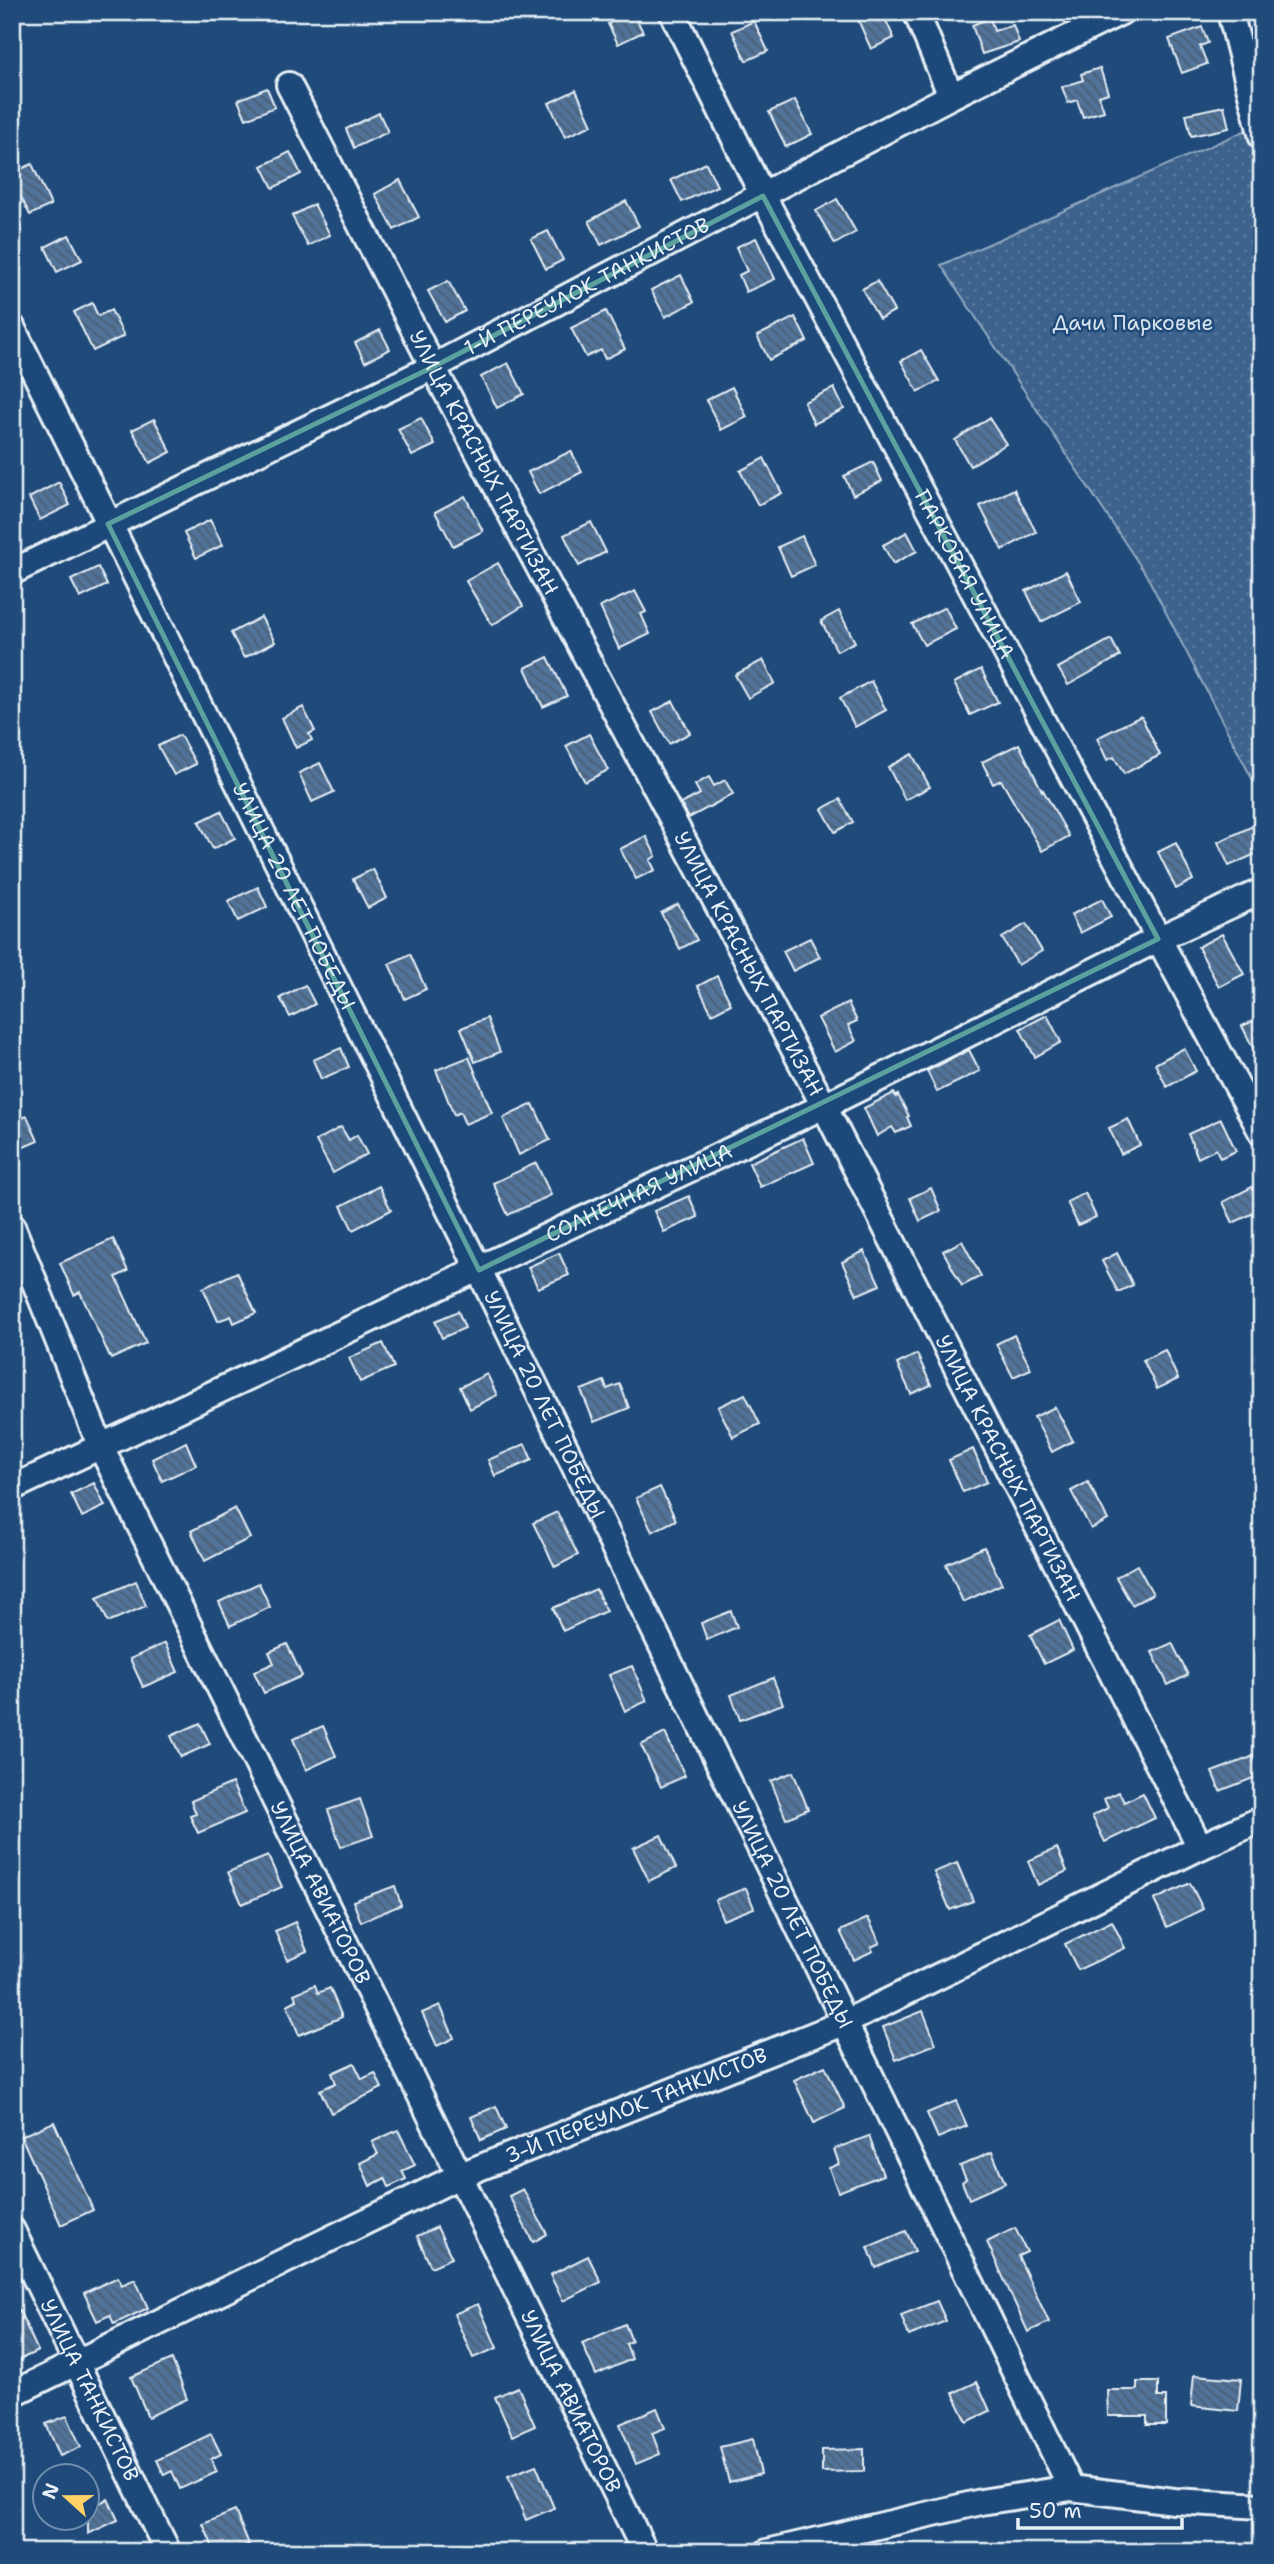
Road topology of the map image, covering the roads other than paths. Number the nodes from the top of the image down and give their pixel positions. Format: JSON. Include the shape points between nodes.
{"nodes":[{"id":1,"x":672,"y":12,"type":"edge"},
{"id":2,"x":916,"y":12,"type":"edge"},
{"id":3,"x":1121,"y":12,"type":"edge"},
{"id":4,"x":1230,"y":12,"type":"edge"},
{"id":5,"x":289,"y":85,"type":"dead end"},
{"id":6,"x":951,"y":96,"type":"junction"},
{"id":7,"x":1262,"y":137,"type":"edge"},
{"id":8,"x":763,"y":196,"type":"junction"},
{"id":9,"x":12,"y":327,"type":"edge"},
{"id":10,"x":433,"y":367,"type":"junction"},
{"id":11,"x":108,"y":524,"type":"junction"},
{"id":12,"x":12,"y":572,"type":"edge"},
{"id":13,"x":1262,"y":891,"type":"edge"},
{"id":14,"x":1158,"y":939,"type":"junction"},
{"id":15,"x":824,"y":1106,"type":"junction"},
{"id":16,"x":1262,"y":1133,"type":"edge"},
{"id":17,"x":12,"y":1226,"type":"edge"},
{"id":18,"x":479,"y":1270,"type":"junction"},
{"id":19,"x":100,"y":1446,"type":"junction"},
{"id":20,"x":12,"y":1488,"type":"edge"},
{"id":21,"x":1262,"y":1819,"type":"edge"},
{"id":22,"x":1200,"y":1847,"type":"junction"},
{"id":23,"x":846,"y":2022,"type":"junction"},
{"id":24,"x":461,"y":2175,"type":"junction"},
{"id":25,"x":12,"y":2230,"type":"edge"},
{"id":26,"x":76,"y":2364,"type":"junction"},
{"id":27,"x":12,"y":2395,"type":"edge"},
{"id":28,"x":1071,"y":2487,"type":"junction"},
{"id":29,"x":1262,"y":2506,"type":"edge"},
{"id":30,"x":168,"y":2552,"type":"edge"},
{"id":31,"x":645,"y":2552,"type":"edge"},
{"id":32,"x":767,"y":2552,"type":"edge"}],
"edges":[{"from":1,"to":8,"type":"street","name":"ПАРКОВАЯ УЛИЦА"},
{"from":2,"to":6,"type":"street"},
{"from":3,"to":6,"type":"street","name":"1-Й ПЕРЕУЛОК ТАНКИСТОВ"},
{"from":4,"to":7,"type":"street"},
{"from":5,"to":10,"type":"street","name":"УЛИЦА КРАСНЫХ ПАРТИЗАН"},
{"from":6,"to":8,"type":"street","name":"1-Й ПЕРЕУЛОК ТАНКИСТОВ"},
{"from":8,"to":10,"type":"street","name":"1-Й ПЕРЕУЛОК ТАНКИСТОВ"},
{"from":8,"to":14,"type":"street","name":"ПАРКОВАЯ УЛИЦА"},
{"from":9,"to":11,"type":"street","name":"УЛИЦА 20 ЛЕТ ПОБЕДЫ"},
{"from":10,"to":11,"type":"street","name":"1-Й ПЕРЕУЛОК ТАНКИСТОВ"},
{"from":10,"to":15,"type":"street","name":"УЛИЦА КРАСНЫХ ПАРТИЗАН"},
{"from":11,"to":12,"type":"street","name":"1-Й ПЕРЕУЛОК ТАНКИСТОВ"},
{"from":11,"to":18,"type":"street","name":"УЛИЦА 20 ЛЕТ ПОБЕДЫ"},
{"from":13,"to":14,"type":"street","name":"СОЛНЕЧНАЯ УЛИЦА"},
{"from":14,"to":15,"type":"street","name":"СОЛНЕЧНАЯ УЛИЦА"},
{"from":14,"to":16,"type":"street","name":"ПАРКОВАЯ УЛИЦА"},
{"from":15,"to":18,"type":"street","name":"СОЛНЕЧНАЯ УЛИЦА"},
{"from":15,"to":22,"type":"street","name":"УЛИЦА КРАСНЫХ ПАРТИЗАН"},
{"from":17,"to":19,"type":"street","name":"УЛИЦА АВИАТОРОВ"},
{"from":18,"to":19,"type":"street","name":"СОЛНЕЧНАЯ УЛИЦА"},
{"from":18,"to":23,"type":"street","name":"УЛИЦА 20 ЛЕТ ПОБЕДЫ"},
{"from":19,"to":20,"type":"street","name":"СОЛНЕЧНАЯ УЛИЦА"},
{"from":19,"to":24,"type":"street","name":"УЛИЦА АВИАТОРОВ"},
{"from":21,"to":22,"type":"street","name":"3-Й ПЕРЕУЛОК ТАНКИСТОВ"},
{"from":22,"to":23,"type":"street","name":"3-Й ПЕРЕУЛОК ТАНКИСТОВ"},
{"from":23,"to":24,"type":"street","name":"3-Й ПЕРЕУЛОК ТАНКИСТОВ"},
{"from":23,"to":28,"type":"street","name":"УЛИЦА 20 ЛЕТ ПОБЕДЫ"},
{"from":24,"to":26,"type":"street","name":"3-Й ПЕРЕУЛОК ТАНКИСТОВ"},
{"from":24,"to":31,"type":"street","name":"УЛИЦА АВИАТОРОВ"},
{"from":25,"to":26,"type":"street","name":"УЛИЦА ТАНКИСТОВ"},
{"from":26,"to":27,"type":"street","name":"3-Й ПЕРЕУЛОК ТАНКИСТОВ"},
{"from":26,"to":30,"type":"street","name":"УЛИЦА ТАНКИСТОВ"},
{"from":28,"to":29,"type":"street","via":[[1174,2501]]},
{"from":28,"to":32,"type":"street","via":[[981,2502]]}]}
